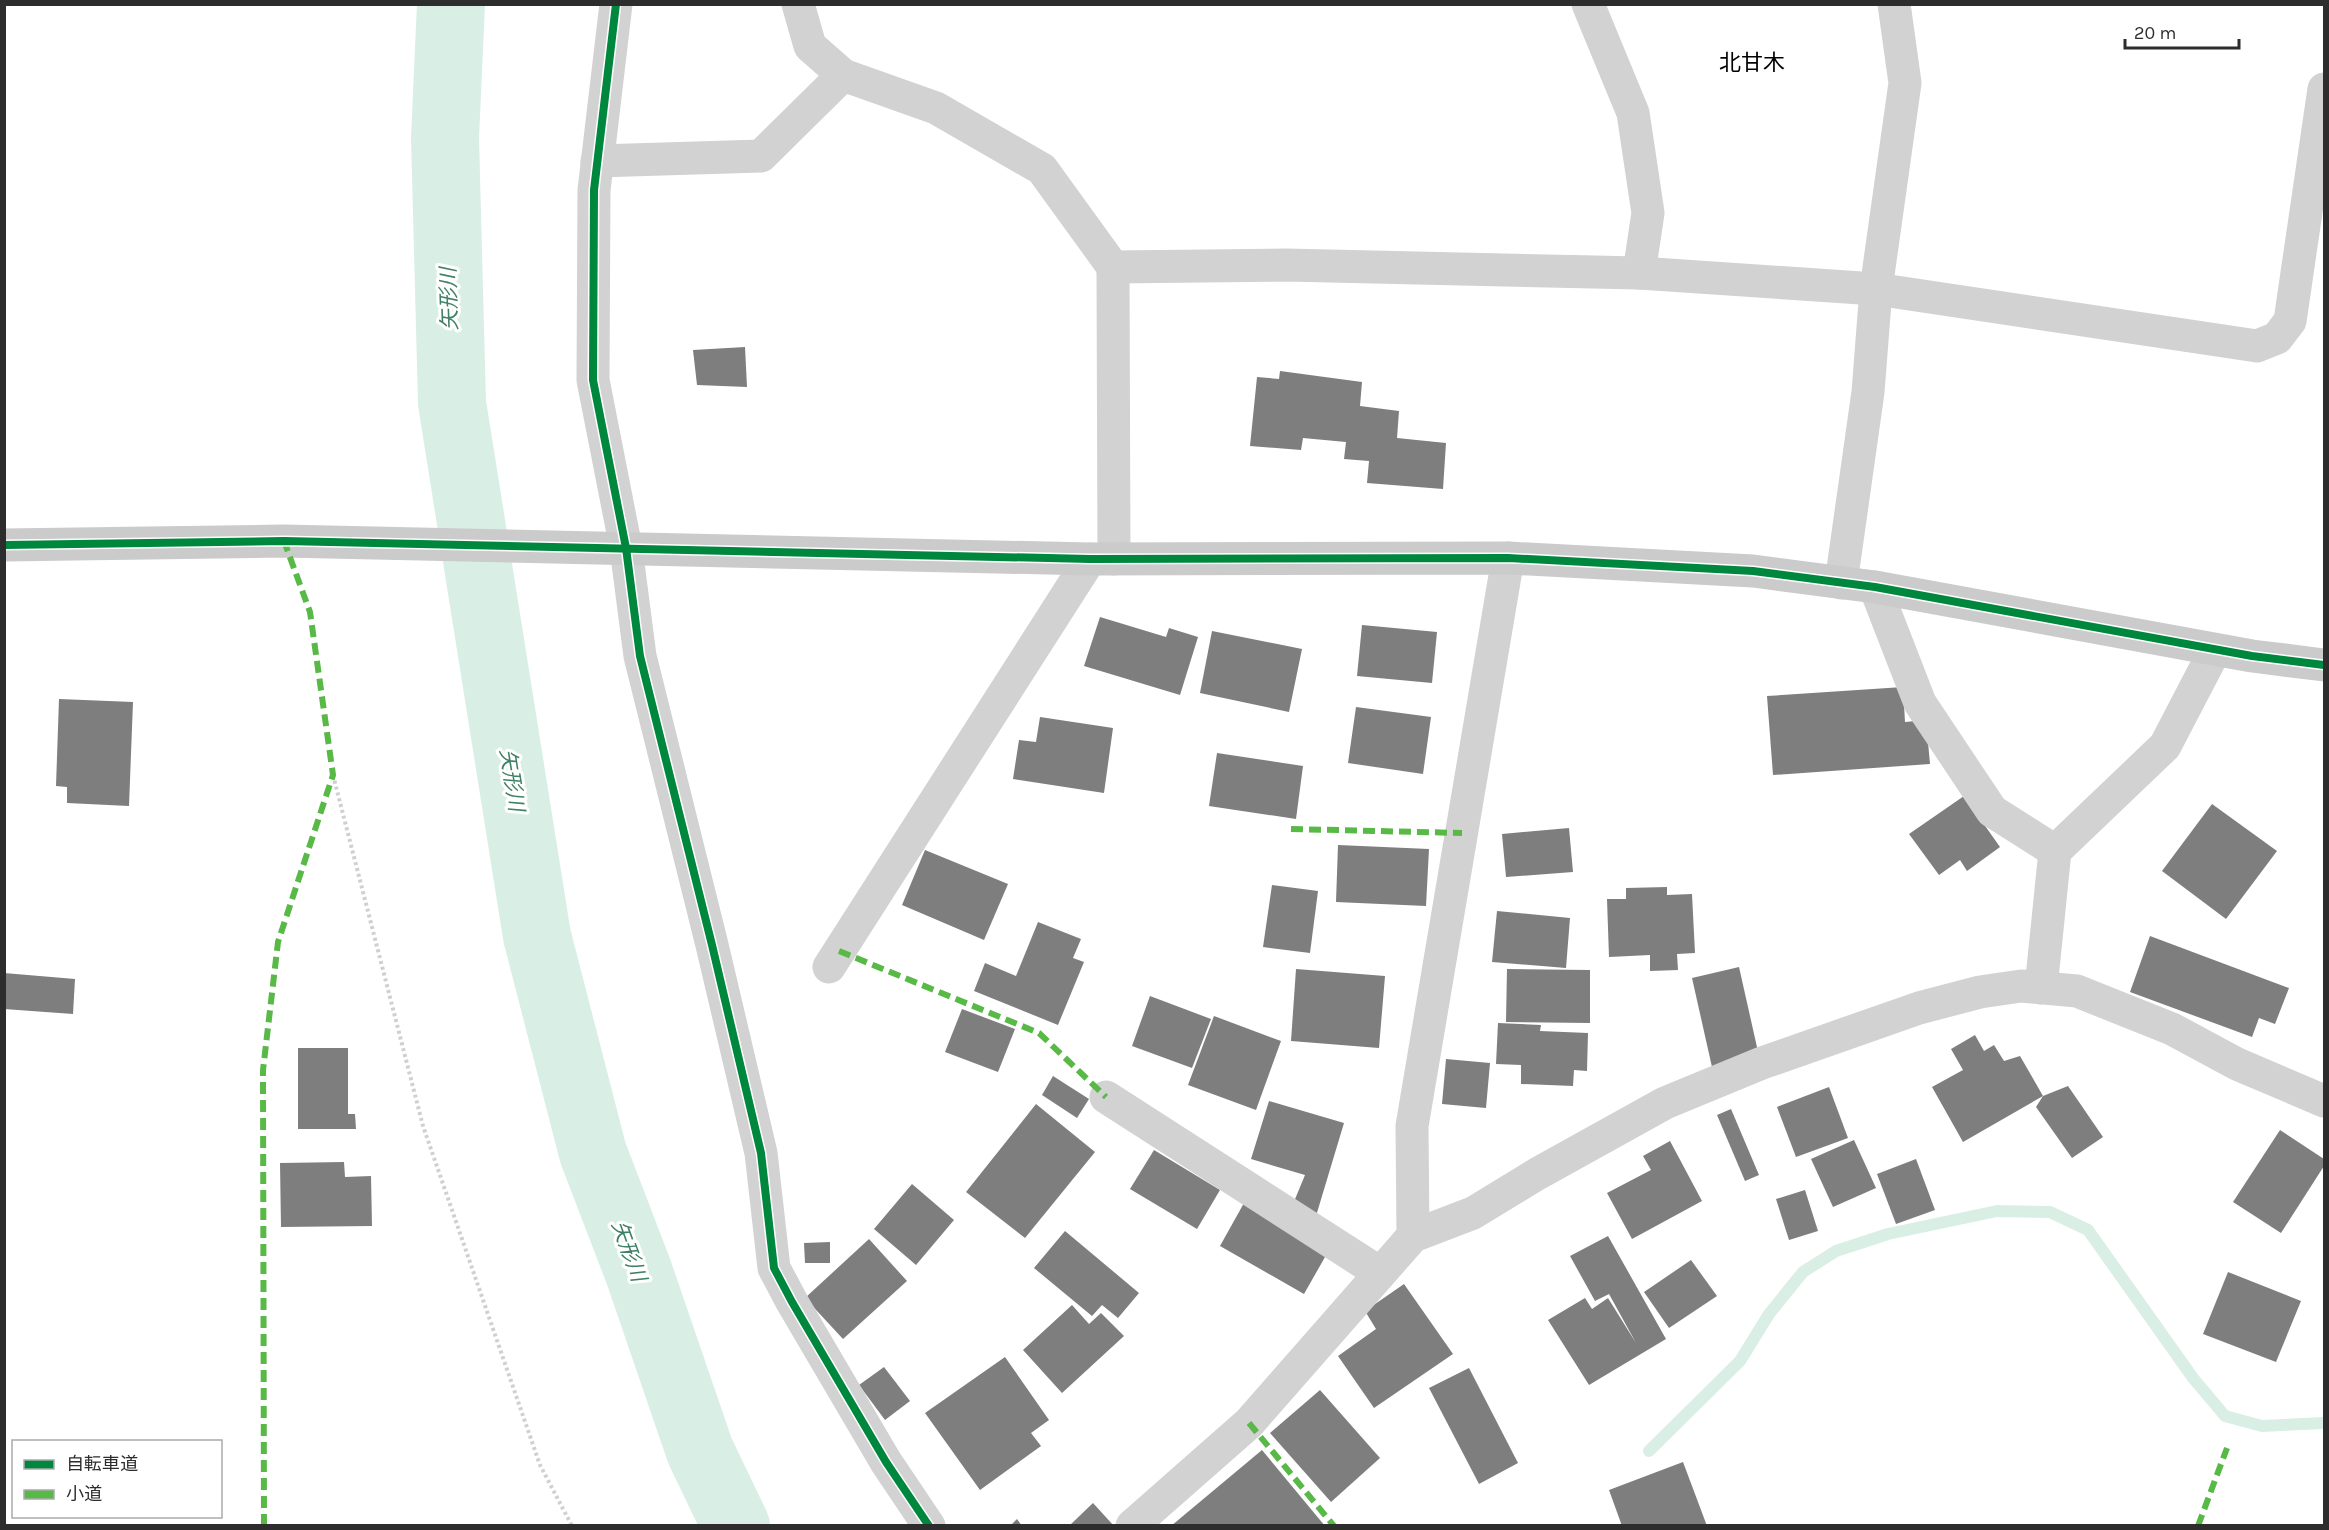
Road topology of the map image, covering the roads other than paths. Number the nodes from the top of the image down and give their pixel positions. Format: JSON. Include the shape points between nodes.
{"nodes":[{"id":1,"x":616,"y":4,"type":"edge"},
{"id":2,"x":798,"y":4,"type":"edge"},
{"id":3,"x":1588,"y":4,"type":"edge"},
{"id":4,"x":1894,"y":4,"type":"edge"},
{"id":5,"x":843,"y":75,"type":"junction"},
{"id":6,"x":2325,"y":88,"type":"edge"},
{"id":7,"x":597,"y":161,"type":"junction"},
{"id":8,"x":1113,"y":267,"type":"junction"},
{"id":9,"x":1639,"y":273,"type":"junction"},
{"id":10,"x":1876,"y":289,"type":"junction"},
{"id":11,"x":4,"y":545,"type":"edge"},
{"id":12,"x":626,"y":548,"type":"junction"},
{"id":13,"x":1508,"y":558,"type":"junction"},
{"id":14,"x":1102,"y":559,"type":"junction"},
{"id":15,"x":1841,"y":583,"type":"junction"},
{"id":16,"x":1875,"y":587,"type":"junction"},
{"id":17,"x":2215,"y":650,"type":"junction"},
{"id":18,"x":2325,"y":665,"type":"edge"},
{"id":19,"x":2055,"y":851,"type":"junction"},
{"id":20,"x":829,"y":967,"type":"dead end"},
{"id":21,"x":2041,"y":988,"type":"junction"},
{"id":22,"x":1107,"y":1097,"type":"dead end"},
{"id":23,"x":2325,"y":1101,"type":"edge"},
{"id":24,"x":1413,"y":1236,"type":"junction"},
{"id":25,"x":1380,"y":1273,"type":"junction"},
{"id":26,"x":929,"y":1526,"type":"edge"},
{"id":27,"x":1132,"y":1526,"type":"edge"}],
"edges":[{"from":1,"to":7,"type":"street"},
{"from":2,"to":5,"type":"street","via":[[810,46]]},
{"from":3,"to":9,"type":"street","via":[[1633,113],[1648,213]]},
{"from":4,"to":10,"type":"street","via":[[1905,83]]},
{"from":5,"to":7,"type":"street","via":[[761,156]]},
{"from":5,"to":8,"type":"street","via":[[936,108],[1042,169]]},
{"from":6,"to":10,"type":"street","via":[[2290,321],[2277,338],[2257,346]]},
{"from":7,"to":12,"type":"street","via":[[593,380]]},
{"from":8,"to":9,"type":"street","via":[[1286,265]]},
{"from":8,"to":14,"type":"street"},
{"from":9,"to":10,"type":"street"},
{"from":10,"to":15,"type":"street","via":[[1868,392]]},
{"from":11,"to":12,"type":"street","via":[[284,541]]},
{"from":12,"to":14,"type":"street"},
{"from":12,"to":26,"type":"street","via":[[640,657],[761,1153],[774,1268],[886,1462]]},
{"from":13,"to":14,"type":"street"},
{"from":13,"to":15,"type":"street","via":[[1753,571]]},
{"from":13,"to":24,"type":"street","via":[[1412,1126]]},
{"from":14,"to":20,"type":"street"},
{"from":15,"to":16,"type":"street"},
{"from":16,"to":17,"type":"street"},
{"from":16,"to":19,"type":"street","via":[[1920,703],[1992,811]]},
{"from":17,"to":18,"type":"street"},
{"from":17,"to":19,"type":"street","via":[[2165,746]]},
{"from":19,"to":21,"type":"street"},
{"from":21,"to":23,"type":"street","via":[[2077,991],[2172,1029],[2237,1064]]},
{"from":21,"to":24,"type":"street","via":[[2021,986],[1980,992],[1919,1008],[1762,1063],[1665,1103],[1473,1213]]},
{"from":22,"to":25,"type":"street"},
{"from":24,"to":25,"type":"street"},
{"from":25,"to":27,"type":"street","via":[[1249,1423]]}]}
